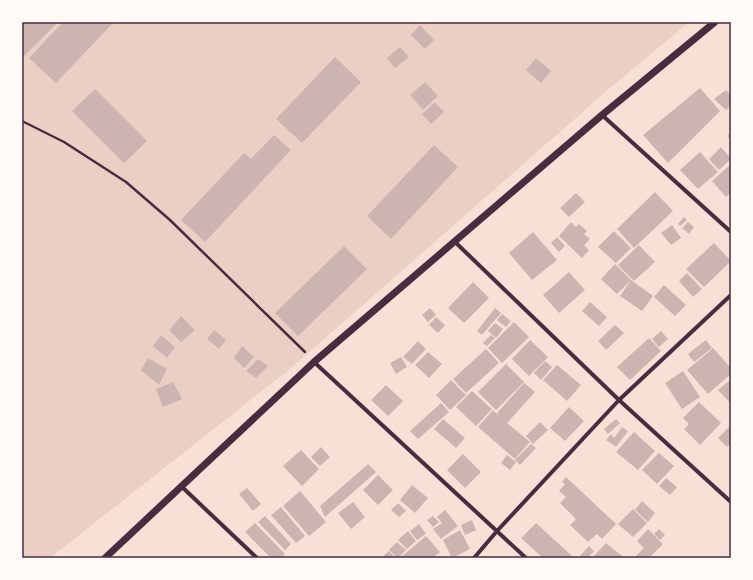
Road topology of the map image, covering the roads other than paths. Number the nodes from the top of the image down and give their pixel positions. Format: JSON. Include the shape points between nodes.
{"nodes":[{"id":1,"x":715,"y":22,"type":"edge"},
{"id":2,"x":602,"y":115,"type":"junction"},
{"id":3,"x":731,"y":232,"type":"edge"},
{"id":4,"x":454,"y":241,"type":"junction"},
{"id":5,"x":731,"y":295,"type":"edge"},
{"id":6,"x":314,"y":362,"type":"junction"},
{"id":7,"x":620,"y":400,"type":"junction"},
{"id":8,"x":181,"y":486,"type":"junction"},
{"id":9,"x":731,"y":502,"type":"edge"},
{"id":10,"x":497,"y":531,"type":"junction"},
{"id":11,"x":105,"y":558,"type":"edge"},
{"id":12,"x":257,"y":558,"type":"edge"},
{"id":13,"x":474,"y":558,"type":"edge"},
{"id":14,"x":526,"y":558,"type":"edge"}],
"edges":[{"from":1,"to":2,"type":"street"},
{"from":2,"to":3,"type":"street"},
{"from":2,"to":4,"type":"street"},
{"from":4,"to":6,"type":"street"},
{"from":4,"to":7,"type":"street"},
{"from":5,"to":7,"type":"street"},
{"from":6,"to":8,"type":"street"},
{"from":6,"to":10,"type":"street"},
{"from":7,"to":9,"type":"street"},
{"from":7,"to":10,"type":"street"},
{"from":8,"to":11,"type":"street"},
{"from":8,"to":12,"type":"street"},
{"from":10,"to":13,"type":"street"},
{"from":10,"to":14,"type":"street"}]}
